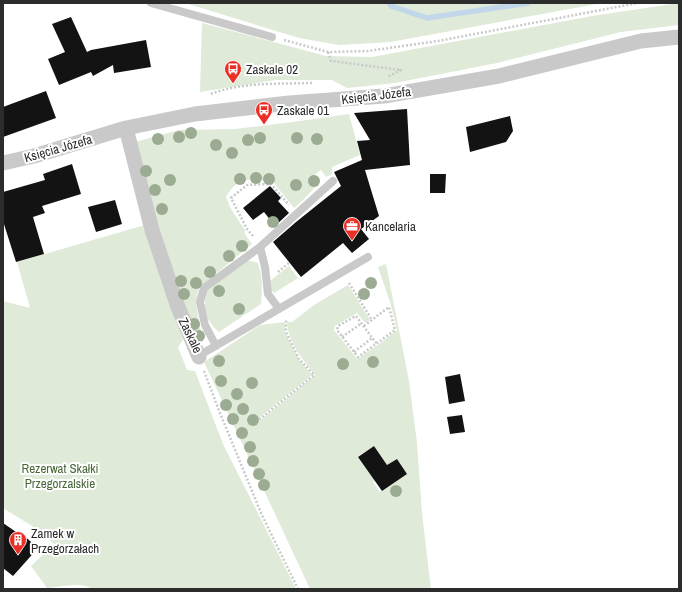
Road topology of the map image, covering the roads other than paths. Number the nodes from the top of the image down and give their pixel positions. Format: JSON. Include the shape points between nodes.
{"nodes":[{"id":1,"x":151,"y":3,"type":"edge"},
{"id":2,"x":272,"y":37,"type":"road end"},
{"id":3,"x":679,"y":37,"type":"edge"},
{"id":4,"x":126,"y":128,"type":"junction"},
{"id":5,"x":3,"y":163,"type":"edge"},
{"id":6,"x":333,"y":181,"type":"dead end"},
{"id":7,"x":260,"y":246,"type":"junction"},
{"id":8,"x":368,"y":257,"type":"dead end"},
{"id":9,"x":279,"y":309,"type":"junction"},
{"id":10,"x":216,"y":346,"type":"junction"},
{"id":11,"x":199,"y":357,"type":"joint"}],
"edges":[{"from":1,"to":2,"type":"lane"},
{"from":3,"to":4,"type":"street","name":"Księcia Józefa","via":[[641,41],[499,76],[384,96],[231,109]]},
{"from":4,"to":5,"type":"street","name":"Księcia Józefa"},
{"from":4,"to":11,"type":"street","name":"Zaskale","via":[[152,230],[178,307]]},
{"from":6,"to":7,"type":"lane"},
{"from":7,"to":9,"type":"lane","via":[[268,294]]},
{"from":7,"to":10,"type":"lane","via":[[204,288],[200,302],[205,325]]},
{"from":8,"to":9,"type":"lane","name":"Zaskale"},
{"from":9,"to":10,"type":"lane","name":"Zaskale"},
{"from":10,"to":11,"type":"lane","name":"Zaskale"}]}
